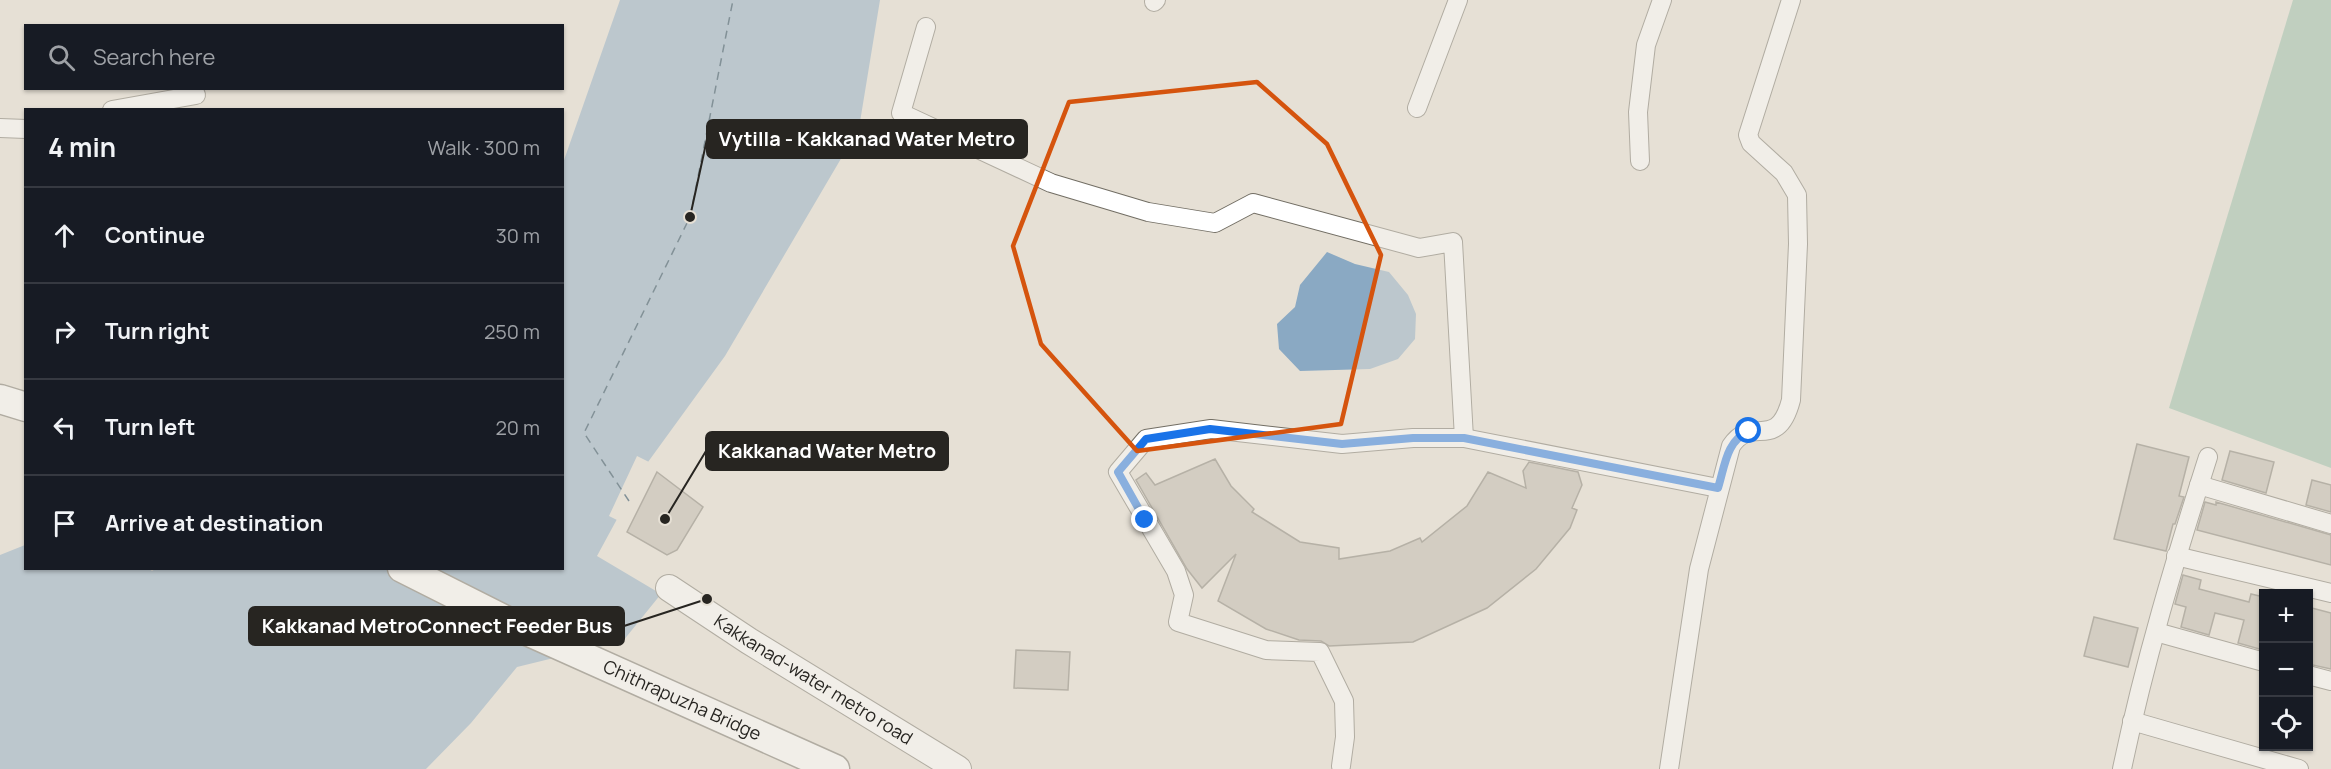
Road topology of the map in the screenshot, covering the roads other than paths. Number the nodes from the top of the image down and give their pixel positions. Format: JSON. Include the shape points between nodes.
{"nodes":[{"id":1,"x":1458,"y":0,"type":"edge"},
{"id":2,"x":1662,"y":0,"type":"edge"},
{"id":3,"x":1791,"y":0,"type":"edge"},
{"id":4,"x":926,"y":27,"type":"dead end"},
{"id":5,"x":196,"y":95,"type":"dead end"},
{"id":6,"x":123,"y":108,"type":"edge"},
{"id":7,"x":1417,"y":108,"type":"dead end"},
{"id":8,"x":0,"y":128,"type":"edge"},
{"id":9,"x":24,"y":129,"type":"edge"},
{"id":10,"x":1640,"y":161,"type":"dead end"},
{"id":11,"x":0,"y":399,"type":"edge"},
{"id":12,"x":24,"y":405,"type":"edge"},
{"id":13,"x":1464,"y":438,"type":"junction"},
{"id":14,"x":2208,"y":457,"type":"dead end"},
{"id":15,"x":2199,"y":485,"type":"junction"},
{"id":16,"x":1718,"y":488,"type":"junction"},
{"id":17,"x":2331,"y":524,"type":"edge"},
{"id":18,"x":2176,"y":556,"type":"junction"},
{"id":19,"x":406,"y":570,"type":"edge"},
{"id":20,"x":669,"y":588,"type":"dead end"},
{"id":21,"x":2331,"y":593,"type":"edge"},
{"id":22,"x":2156,"y":632,"type":"junction"},
{"id":23,"x":2259,"y":661,"type":"edge"},
{"id":24,"x":2313,"y":676,"type":"edge"},
{"id":25,"x":2331,"y":681,"type":"edge"},
{"id":26,"x":2132,"y":721,"type":"junction"},
{"id":27,"x":1341,"y":766,"type":"dead end"},
{"id":28,"x":835,"y":769,"type":"edge"},
{"id":29,"x":958,"y":769,"type":"edge"},
{"id":30,"x":1669,"y":769,"type":"edge"},
{"id":31,"x":2122,"y":769,"type":"edge"},
{"id":32,"x":2299,"y":769,"type":"edge"}],
"edges":[{"from":1,"to":7,"type":"street"},
{"from":2,"to":10,"type":"street","via":[[1646,45],[1638,112]]},
{"from":3,"to":16,"type":"street","via":[[1748,135],[1751,143],[1784,173],[1797,195],[1791,400],[1780,426],[1768,432],[1749,431],[1737,436]]},
{"from":4,"to":13,"type":"street","via":[[901,113],[1051,183],[1148,212],[1215,223],[1253,203],[1419,248],[1453,242]]},
{"from":5,"to":6,"type":"street"},
{"from":8,"to":9,"type":"street"},
{"from":11,"to":12,"type":"main road"},
{"from":13,"to":16,"type":"street"},
{"from":13,"to":27,"type":"street","via":[[1342,444],[1210,429],[1146,439],[1118,472],[1176,571],[1185,595],[1178,622],[1266,650],[1320,652],[1344,701]]},
{"from":14,"to":15,"type":"street"},
{"from":15,"to":17,"type":"street"},
{"from":15,"to":18,"type":"street"},
{"from":16,"to":30,"type":"street","via":[[1699,569]]},
{"from":18,"to":21,"type":"street"},
{"from":18,"to":22,"type":"street"},
{"from":19,"to":28,"type":"main road","name":"Chithrapuzha Bridge","via":[[527,631]]},
{"from":20,"to":29,"type":"street","name":"Kakkanad-water metro road"},
{"from":22,"to":23,"type":"street"},
{"from":22,"to":26,"type":"street"},
{"from":24,"to":25,"type":"street"},
{"from":26,"to":31,"type":"street"},
{"from":26,"to":32,"type":"street"}]}
